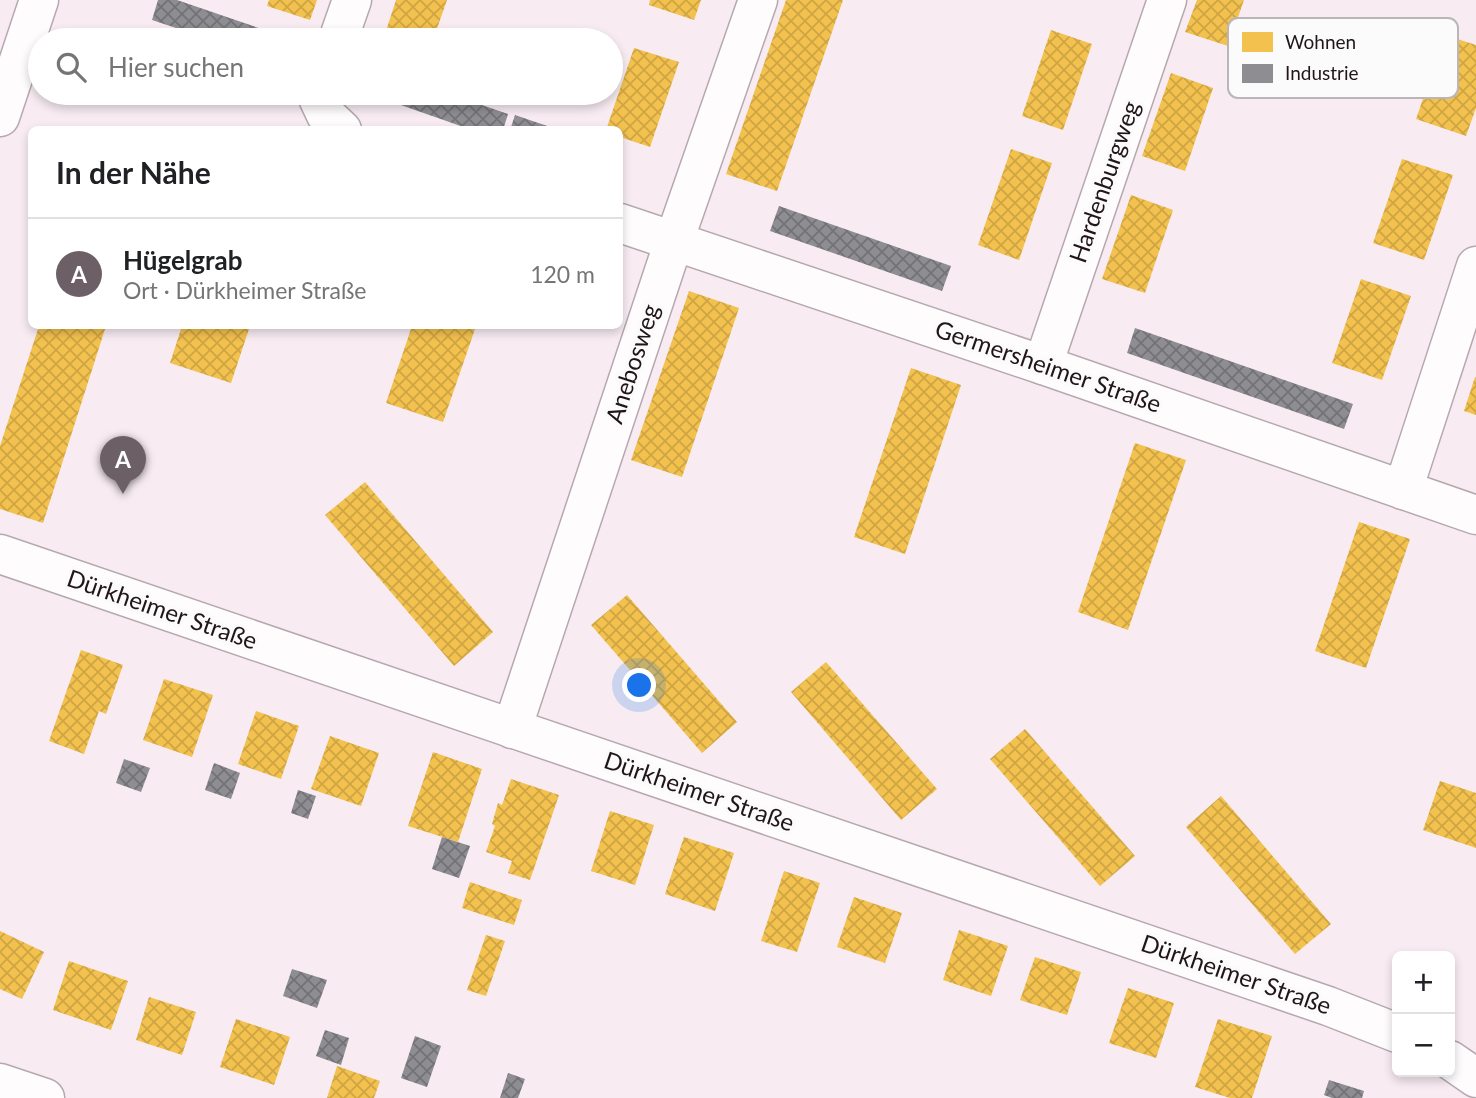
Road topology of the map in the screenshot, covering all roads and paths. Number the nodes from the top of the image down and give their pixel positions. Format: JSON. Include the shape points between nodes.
{"nodes":[{"id":1,"x":39,"y":0,"type":"edge"},
{"id":2,"x":352,"y":0,"type":"edge"},
{"id":3,"x":758,"y":0,"type":"edge"},
{"id":4,"x":1167,"y":0,"type":"edge"},
{"id":5,"x":30,"y":28,"type":"edge"},
{"id":6,"x":342,"y":28,"type":"edge"},
{"id":7,"x":28,"y":33,"type":"edge"},
{"id":8,"x":323,"y":105,"type":"edge"},
{"id":9,"x":0,"y":117,"type":"edge"},
{"id":10,"x":338,"y":126,"type":"edge"},
{"id":11,"x":623,"y":224,"type":"edge"},
{"id":12,"x":674,"y":241,"type":"junction"},
{"id":13,"x":1476,"y":266,"type":"edge"},
{"id":14,"x":1043,"y":365,"type":"junction"},
{"id":15,"x":1402,"y":490,"type":"junction"},
{"id":16,"x":1476,"y":515,"type":"edge"},
{"id":17,"x":0,"y":555,"type":"edge"},
{"id":18,"x":512,"y":729,"type":"junction"},
{"id":19,"x":1392,"y":1031,"type":"edge"},
{"id":20,"x":1455,"y":1063,"type":"edge"},
{"id":21,"x":1476,"y":1078,"type":"edge"},
{"id":22,"x":0,"y":1083,"type":"edge"},
{"id":23,"x":45,"y":1098,"type":"edge"}],
"edges":[{"from":1,"to":5,"type":"street"},
{"from":2,"to":6,"type":"street"},
{"from":3,"to":12,"type":"street","name":"Anebosweg"},
{"from":4,"to":14,"type":"street","name":"Hardenburgweg"},
{"from":7,"to":9,"type":"street"},
{"from":8,"to":10,"type":"street"},
{"from":11,"to":12,"type":"street","name":"Germersheimer Straße"},
{"from":12,"to":14,"type":"street","name":"Germersheimer Straße"},
{"from":12,"to":18,"type":"street","name":"Anebosweg"},
{"from":13,"to":15,"type":"street"},
{"from":14,"to":15,"type":"street","name":"Germersheimer Straße"},
{"from":15,"to":16,"type":"street","name":"Germersheimer Straße"},
{"from":17,"to":18,"type":"street","name":"Dürkheimer Straße"},
{"from":18,"to":19,"type":"street","name":"Dürkheimer Straße"},
{"from":20,"to":21,"type":"street"},
{"from":22,"to":23,"type":"street"}]}
